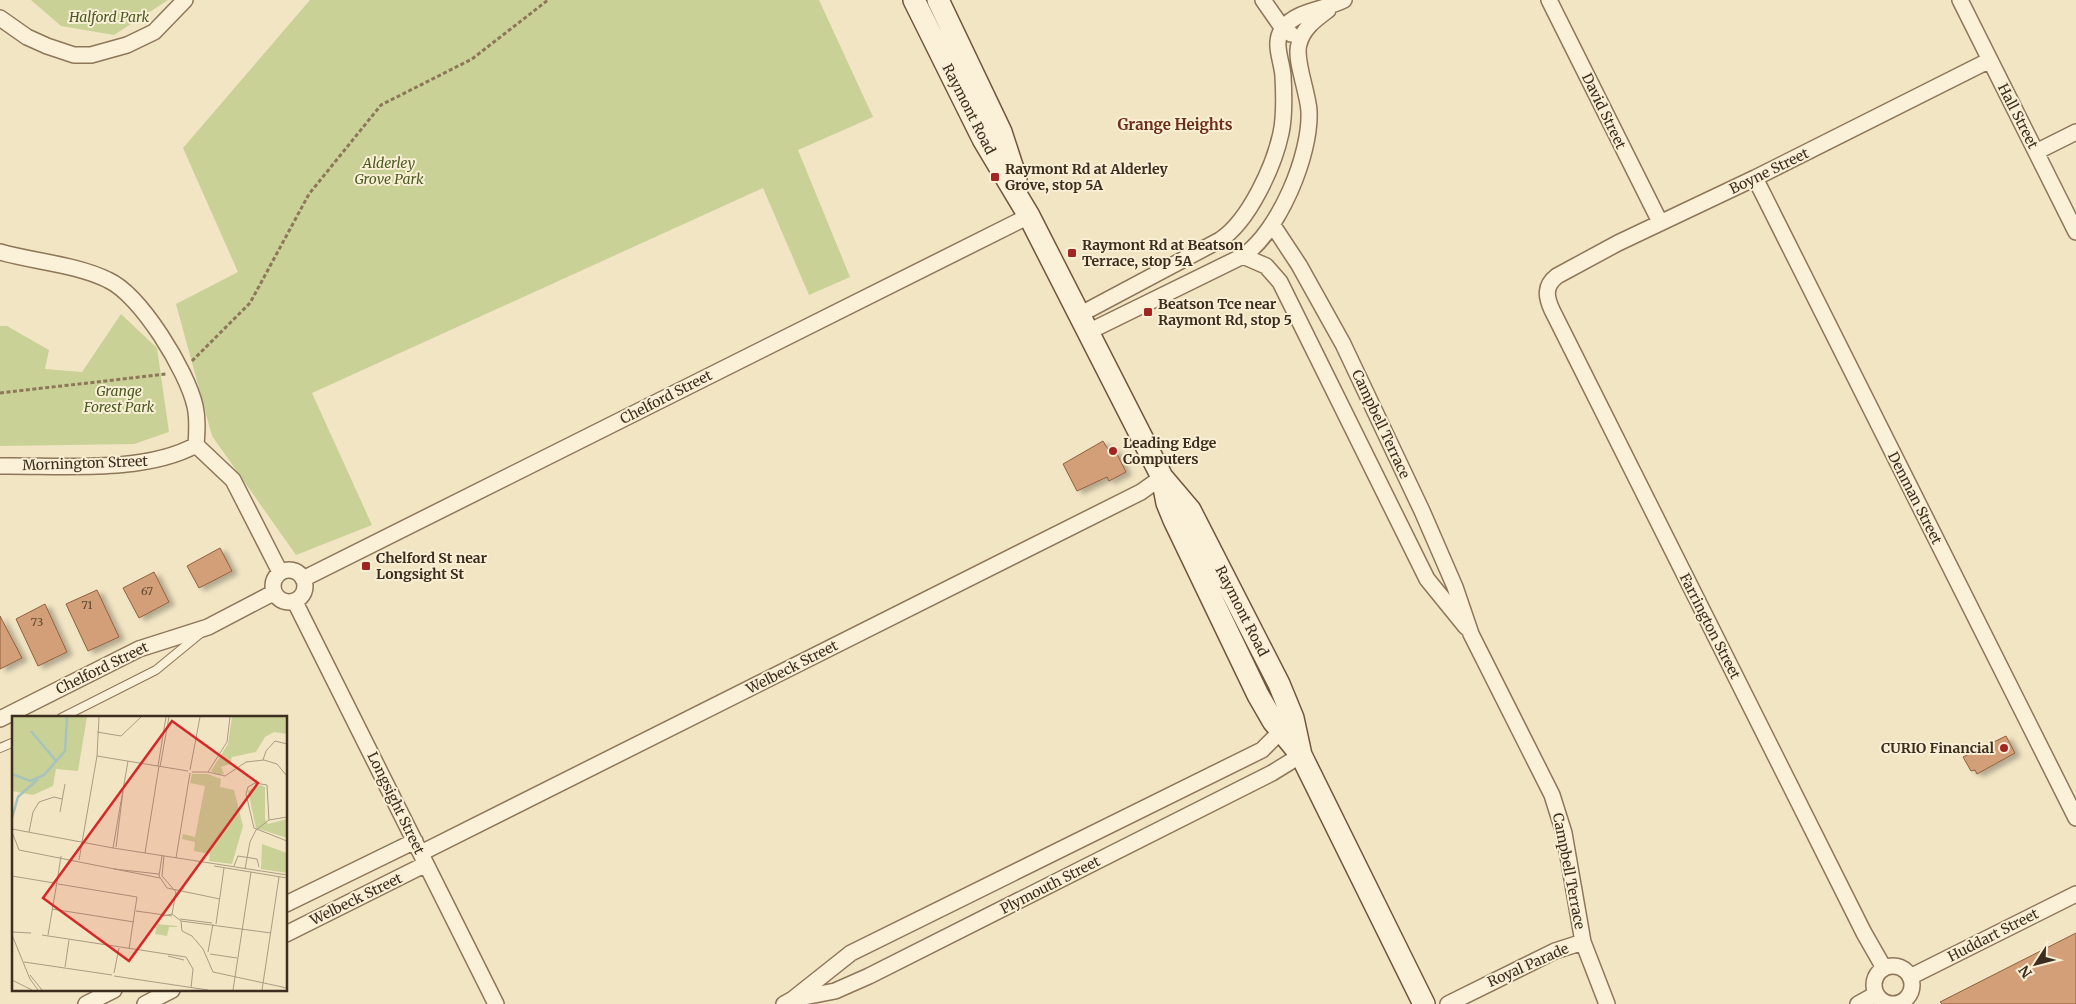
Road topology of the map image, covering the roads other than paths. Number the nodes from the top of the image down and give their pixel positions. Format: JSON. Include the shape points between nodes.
{"nodes":[{"id":1,"x":185,"y":0,"type":"edge"},
{"id":2,"x":914,"y":0,"type":"edge"},
{"id":3,"x":938,"y":0,"type":"edge"},
{"id":4,"x":1264,"y":0,"type":"edge"},
{"id":5,"x":1549,"y":0,"type":"edge"},
{"id":6,"x":1960,"y":0,"type":"edge"},
{"id":7,"x":1338,"y":3,"type":"edge"},
{"id":8,"x":0,"y":18,"type":"edge"},
{"id":9,"x":1284,"y":28,"type":"junction"},
{"id":10,"x":1300,"y":41,"type":"junction"},
{"id":11,"x":1990,"y":60,"type":"junction"},
{"id":12,"x":2076,"y":132,"type":"edge"},
{"id":13,"x":2036,"y":152,"type":"junction"},
{"id":14,"x":1755,"y":178,"type":"junction"},
{"id":15,"x":1028,"y":216,"type":"junction"},
{"id":16,"x":1660,"y":222,"type":"junction"},
{"id":17,"x":1272,"y":224,"type":"junction"},
{"id":18,"x":2076,"y":232,"type":"edge"},
{"id":19,"x":0,"y":252,"type":"edge"},
{"id":20,"x":1243,"y":256,"type":"junction"},
{"id":21,"x":1174,"y":264,"type":"junction"},
{"id":22,"x":1301,"y":269,"type":"junction"},
{"id":23,"x":1550,"y":282,"type":"joint"},
{"id":24,"x":1183,"y":284,"type":"junction"},
{"id":25,"x":1282,"y":285,"type":"junction"},
{"id":26,"x":1084,"y":323,"type":"junction"},
{"id":27,"x":196,"y":444,"type":"junction"},
{"id":28,"x":0,"y":466,"type":"edge"},
{"id":29,"x":1162,"y":477,"type":"junction"},
{"id":30,"x":280,"y":572,"type":"junction"},
{"id":31,"x":303,"y":579,"type":"junction"},
{"id":32,"x":273,"y":593,"type":"junction"},
{"id":33,"x":295,"y":602,"type":"junction"},
{"id":34,"x":208,"y":627,"type":"junction"},
{"id":35,"x":1471,"y":634,"type":"junction"},
{"id":36,"x":65,"y":716,"type":"edge"},
{"id":37,"x":0,"y":718,"type":"edge"},
{"id":38,"x":1281,"y":731,"type":"junction"},
{"id":39,"x":12,"y":743,"type":"edge"},
{"id":40,"x":0,"y":748,"type":"edge"},
{"id":41,"x":1301,"y":755,"type":"junction"},
{"id":42,"x":2076,"y":818,"type":"edge"},
{"id":43,"x":421,"y":853,"type":"junction"},
{"id":44,"x":2076,"y":894,"type":"edge"},
{"id":45,"x":288,"y":903,"type":"edge"},
{"id":46,"x":288,"y":933,"type":"edge"},
{"id":47,"x":1583,"y":942,"type":"junction"},
{"id":48,"x":1884,"y":968,"type":"junction"},
{"id":49,"x":1910,"y":977,"type":"junction"},
{"id":50,"x":110,"y":992,"type":"edge"},
{"id":51,"x":168,"y":992,"type":"edge"},
{"id":52,"x":1876,"y":994,"type":"junction"},
{"id":53,"x":789,"y":1002,"type":"edge"},
{"id":54,"x":1901,"y":1003,"type":"edge"},
{"id":55,"x":86,"y":1004,"type":"edge"},
{"id":56,"x":144,"y":1004,"type":"edge"},
{"id":57,"x":496,"y":1004,"type":"edge"},
{"id":58,"x":1424,"y":1004,"type":"edge"},
{"id":59,"x":1448,"y":1004,"type":"edge"},
{"id":60,"x":1607,"y":1004,"type":"edge"},
{"id":61,"x":1858,"y":1004,"type":"edge"}],
"edges":[{"from":1,"to":8,"type":"street","via":[[154,32],[127,45],[91,55],[47,46]]},
{"from":2,"to":15,"type":"main road","name":"Raymont Road","via":[[983,139]]},
{"from":3,"to":15,"type":"main road","name":"Raymont Road","via":[[1001,132]]},
{"from":4,"to":9,"type":"street"},
{"from":5,"to":16,"type":"street","name":"David Street"},
{"from":6,"to":11,"type":"street","name":"Hall Street"},
{"from":7,"to":9,"type":"street","via":[[1298,15]]},
{"from":7,"to":10,"type":"street","via":[[1310,24]]},
{"from":9,"to":10,"type":"street"},
{"from":9,"to":21,"type":"street","via":[[1278,43],[1283,76],[1281,133],[1255,198],[1231,232]]},
{"from":10,"to":17,"type":"street","via":[[1298,56],[1308,101],[1308,129],[1296,174]]},
{"from":11,"to":13,"type":"street","name":"Hall Street"},
{"from":11,"to":14,"type":"street","name":"Boyne Street"},
{"from":12,"to":13,"type":"street"},
{"from":13,"to":18,"type":"street","name":"Hall Street"},
{"from":14,"to":16,"type":"street","name":"Boyne Street"},
{"from":14,"to":42,"type":"street","name":"Denman Street"},
{"from":15,"to":26,"type":"main road","name":"Raymont Road"},
{"from":15,"to":31,"type":"street","name":"Chelford Street"},
{"from":16,"to":23,"type":"street","name":"Boyne Street"},
{"from":17,"to":20,"type":"street","via":[[1260,242]]},
{"from":17,"to":22,"type":"street","name":"Campbell Terrace"},
{"from":19,"to":27,"type":"street","via":[[95,275],[115,283],[127,293],[145,314],[181,372],[196,408]]},
{"from":20,"to":24,"type":"street"},
{"from":20,"to":25,"type":"street","name":"Campbell Terrace","via":[[1269,268]]},
{"from":21,"to":24,"type":"street"},
{"from":21,"to":26,"type":"street"},
{"from":22,"to":25,"type":"street"},
{"from":22,"to":35,"type":"street","name":"Campbell Terrace","via":[[1336,331],[1422,511]]},
{"from":23,"to":48,"type":"street","name":"Farrington Street","via":[[1547,296],[1552,310]]},
{"from":24,"to":26,"type":"street"},
{"from":25,"to":35,"type":"street","name":"Campbell Terrace","via":[[1427,579]]},
{"from":26,"to":29,"type":"main road","name":"Raymont Road"},
{"from":27,"to":28,"type":"street","name":"Mornington Street","via":[[171,457],[122,464]]},
{"from":27,"to":30,"type":"street","via":[[233,480]]},
{"from":29,"to":38,"type":"main road","name":"Raymont Road","via":[[1174,520],[1258,695]]},
{"from":29,"to":41,"type":"main road","name":"Raymont Road","via":[[1190,510],[1279,684],[1293,718]]},
{"from":29,"to":43,"type":"street","name":"Welbeck Street","via":[[1142,492]]},
{"from":30,"to":31,"type":"street","via":[[296,571]]},
{"from":30,"to":32,"type":"street","via":[[274,579]]},
{"from":31,"to":33,"type":"street","via":[[303,594]]},
{"from":32,"to":33,"type":"street","via":[[280,601]]},
{"from":32,"to":34,"type":"street","name":"Chelford Street"},
{"from":33,"to":43,"type":"street","name":"Longsight Street"},
{"from":34,"to":36,"type":"lane","name":"Chelford Street","via":[[156,670]]},
{"from":34,"to":37,"type":"street","name":"Chelford Street","via":[[139,649]]},
{"from":35,"to":47,"type":"street","name":"Campbell Terrace","via":[[1556,804]]},
{"from":38,"to":41,"type":"main road","name":"Raymont Road"},
{"from":38,"to":53,"type":"street","name":"Plymouth Street","via":[[1262,750],[851,953]]},
{"from":39,"to":40,"type":"lane"},
{"from":41,"to":53,"type":"street","name":"Plymouth Street","via":[[869,976],[835,991]]},
{"from":41,"to":58,"type":"main road","name":"Raymont Road"},
{"from":43,"to":45,"type":"street","name":"Welbeck Street"},
{"from":43,"to":46,"type":"street","name":"Welbeck Street"},
{"from":43,"to":57,"type":"street","name":"Longsight Street"},
{"from":44,"to":49,"type":"street","name":"Huddart Street"},
{"from":47,"to":59,"type":"street","name":"Royal Parade","via":[[1555,951]]},
{"from":47,"to":60,"type":"street","name":"Campbell Terrace"},
{"from":48,"to":49,"type":"street","via":[[1899,967]]},
{"from":48,"to":52,"type":"street","via":[[1875,980]]},
{"from":49,"to":54,"type":"street","via":[[1911,992]]},
{"from":50,"to":55,"type":"street"},
{"from":51,"to":56,"type":"street"},
{"from":52,"to":54,"type":"street","via":[[1887,1003]]},
{"from":52,"to":61,"type":"street"}]}
